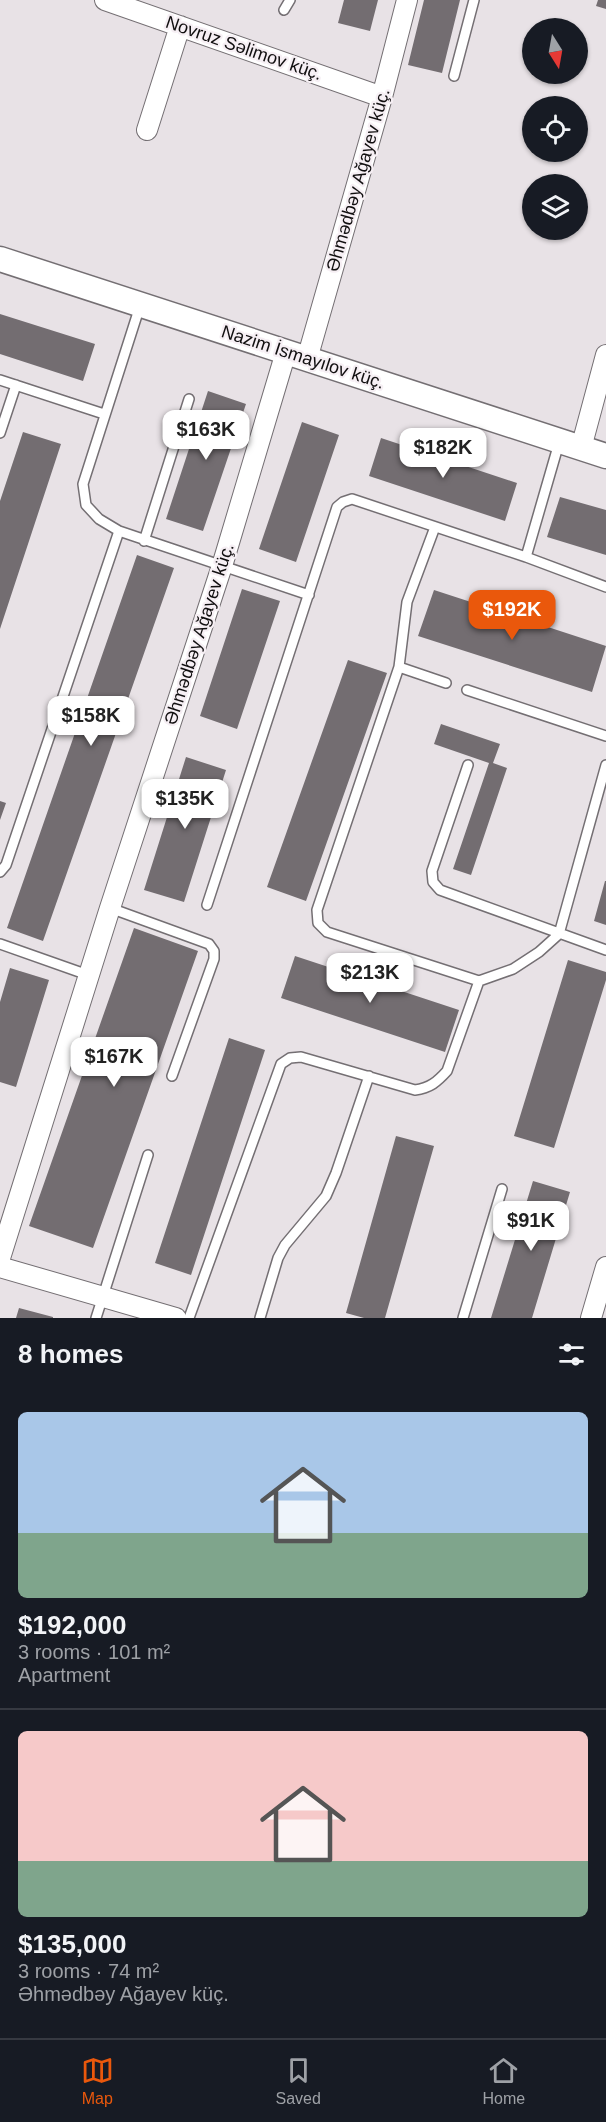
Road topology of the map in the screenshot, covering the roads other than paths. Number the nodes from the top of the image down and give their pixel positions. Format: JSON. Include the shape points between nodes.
{"nodes":[{"id":1,"x":105,"y":0,"type":"edge"},
{"id":2,"x":290,"y":0,"type":"edge"},
{"id":3,"x":407,"y":0,"type":"edge"},
{"id":4,"x":474,"y":0,"type":"edge"},
{"id":5,"x":153,"y":8,"type":"edge"},
{"id":6,"x":284,"y":10,"type":"dead end"},
{"id":7,"x":180,"y":26,"type":"junction"},
{"id":8,"x":454,"y":76,"type":"dead end"},
{"id":9,"x":382,"y":97,"type":"junction"},
{"id":10,"x":147,"y":130,"type":"dead end"},
{"id":11,"x":0,"y":259,"type":"edge"},
{"id":12,"x":140,"y":305,"type":"junction"},
{"id":13,"x":296,"y":355,"type":"junction"},
{"id":14,"x":606,"y":355,"type":"edge"},
{"id":15,"x":0,"y":380,"type":"edge"},
{"id":16,"x":16,"y":385,"type":"junction"},
{"id":17,"x":189,"y":399,"type":"dead end"},
{"id":18,"x":104,"y":414,"type":"junction"},
{"id":19,"x":0,"y":433,"type":"edge"},
{"id":20,"x":570,"y":444,"type":"junction"},
{"id":21,"x":606,"y":456,"type":"edge"},
{"id":22,"x":435,"y":527,"type":"junction"},
{"id":23,"x":119,"y":531,"type":"junction"},
{"id":24,"x":144,"y":541,"type":"junction"},
{"id":25,"x":526,"y":557,"type":"junction"},
{"id":26,"x":222,"y":566,"type":"junction"},
{"id":27,"x":606,"y":587,"type":"edge"},
{"id":28,"x":309,"y":595,"type":"junction"},
{"id":29,"x":399,"y":667,"type":"junction"},
{"id":30,"x":446,"y":683,"type":"dead end"},
{"id":31,"x":467,"y":690,"type":"dead end"},
{"id":32,"x":606,"y":736,"type":"edge"},
{"id":33,"x":468,"y":765,"type":"dead end"},
{"id":34,"x":606,"y":765,"type":"edge"},
{"id":35,"x":0,"y":872,"type":"edge"},
{"id":36,"x":207,"y":905,"type":"dead end"},
{"id":37,"x":110,"y":908,"type":"junction"},
{"id":38,"x":558,"y":934,"type":"junction"},
{"id":39,"x":0,"y":944,"type":"edge"},
{"id":40,"x":606,"y":950,"type":"edge"},
{"id":41,"x":88,"y":975,"type":"junction"},
{"id":42,"x":479,"y":981,"type":"junction"},
{"id":43,"x":172,"y":1076,"type":"dead end"},
{"id":44,"x":369,"y":1076,"type":"junction"},
{"id":45,"x":147,"y":1155,"type":"dead end"},
{"id":46,"x":502,"y":1189,"type":"dead end"},
{"id":47,"x":0,"y":1258,"type":"edge"},
{"id":48,"x":0,"y":1266,"type":"edge"},
{"id":49,"x":606,"y":1267,"type":"edge"},
{"id":50,"x":102,"y":1296,"type":"junction"},
{"id":51,"x":96,"y":1318,"type":"edge"},
{"id":52,"x":176,"y":1318,"type":"edge"},
{"id":53,"x":189,"y":1318,"type":"edge"},
{"id":54,"x":260,"y":1318,"type":"edge"},
{"id":55,"x":463,"y":1318,"type":"edge"},
{"id":56,"x":591,"y":1318,"type":"edge"}],
"edges":[{"from":1,"to":5,"type":"street","name":"Novruz Səlimov küç."},
{"from":2,"to":6,"type":"lane"},
{"from":3,"to":9,"type":"street","name":"Əhmədbəy Ağayev küç."},
{"from":4,"to":8,"type":"lane"},
{"from":5,"to":7,"type":"street","name":"Novruz Səlimov küç."},
{"from":7,"to":9,"type":"street","name":"Novruz Səlimov küç."},
{"from":7,"to":10,"type":"street"},
{"from":9,"to":13,"type":"street","name":"Əhmədbəy Ağayev küç."},
{"from":11,"to":12,"type":"street","name":"Nazim İsmayılov küç."},
{"from":12,"to":13,"type":"street","name":"Nazim İsmayılov küç."},
{"from":12,"to":18,"type":"lane"},
{"from":13,"to":20,"type":"street","name":"Nazim İsmayılov küç."},
{"from":13,"to":26,"type":"street","name":"Əhmədbəy Ağayev küç."},
{"from":14,"to":20,"type":"street"},
{"from":15,"to":16,"type":"lane"},
{"from":16,"to":18,"type":"lane"},
{"from":16,"to":19,"type":"lane"},
{"from":17,"to":24,"type":"lane"},
{"from":18,"to":23,"type":"lane","via":[[83,484],[86,505]]},
{"from":20,"to":21,"type":"street","name":"Nazim İsmayılov küç."},
{"from":20,"to":25,"type":"lane"},
{"from":22,"to":25,"type":"lane"},
{"from":22,"to":28,"type":"lane","via":[[352,499],[343,502],[337,507]]},
{"from":22,"to":29,"type":"lane","via":[[407,602]]},
{"from":23,"to":24,"type":"lane"},
{"from":23,"to":35,"type":"lane","via":[[14,844]]},
{"from":24,"to":26,"type":"lane"},
{"from":25,"to":27,"type":"lane"},
{"from":26,"to":28,"type":"lane"},
{"from":26,"to":37,"type":"street","name":"Əhmədbəy Ağayev küç."},
{"from":28,"to":36,"type":"lane"},
{"from":29,"to":30,"type":"lane"},
{"from":29,"to":42,"type":"lane","via":[[317,910],[318,923],[327,932]]},
{"from":31,"to":32,"type":"lane"},
{"from":33,"to":38,"type":"lane","via":[[432,871],[433,882],[440,890]]},
{"from":34,"to":38,"type":"lane"},
{"from":37,"to":41,"type":"street","name":"Əhmədbəy Ağayev küç."},
{"from":37,"to":43,"type":"lane","via":[[209,944],[214,951]]},
{"from":38,"to":40,"type":"lane"},
{"from":38,"to":42,"type":"lane","via":[[513,969]]},
{"from":39,"to":41,"type":"lane"},
{"from":41,"to":47,"type":"street","name":"Əhmədbəy Ağayev küç."},
{"from":42,"to":44,"type":"lane","via":[[447,1071],[437,1082],[415,1090]]},
{"from":44,"to":53,"type":"lane","via":[[301,1057],[281,1064]]},
{"from":44,"to":54,"type":"lane","via":[[326,1196],[285,1245]]},
{"from":45,"to":50,"type":"lane"},
{"from":46,"to":55,"type":"lane"},
{"from":48,"to":50,"type":"street"},
{"from":49,"to":56,"type":"street"},
{"from":50,"to":51,"type":"lane"},
{"from":50,"to":52,"type":"street"}]}
